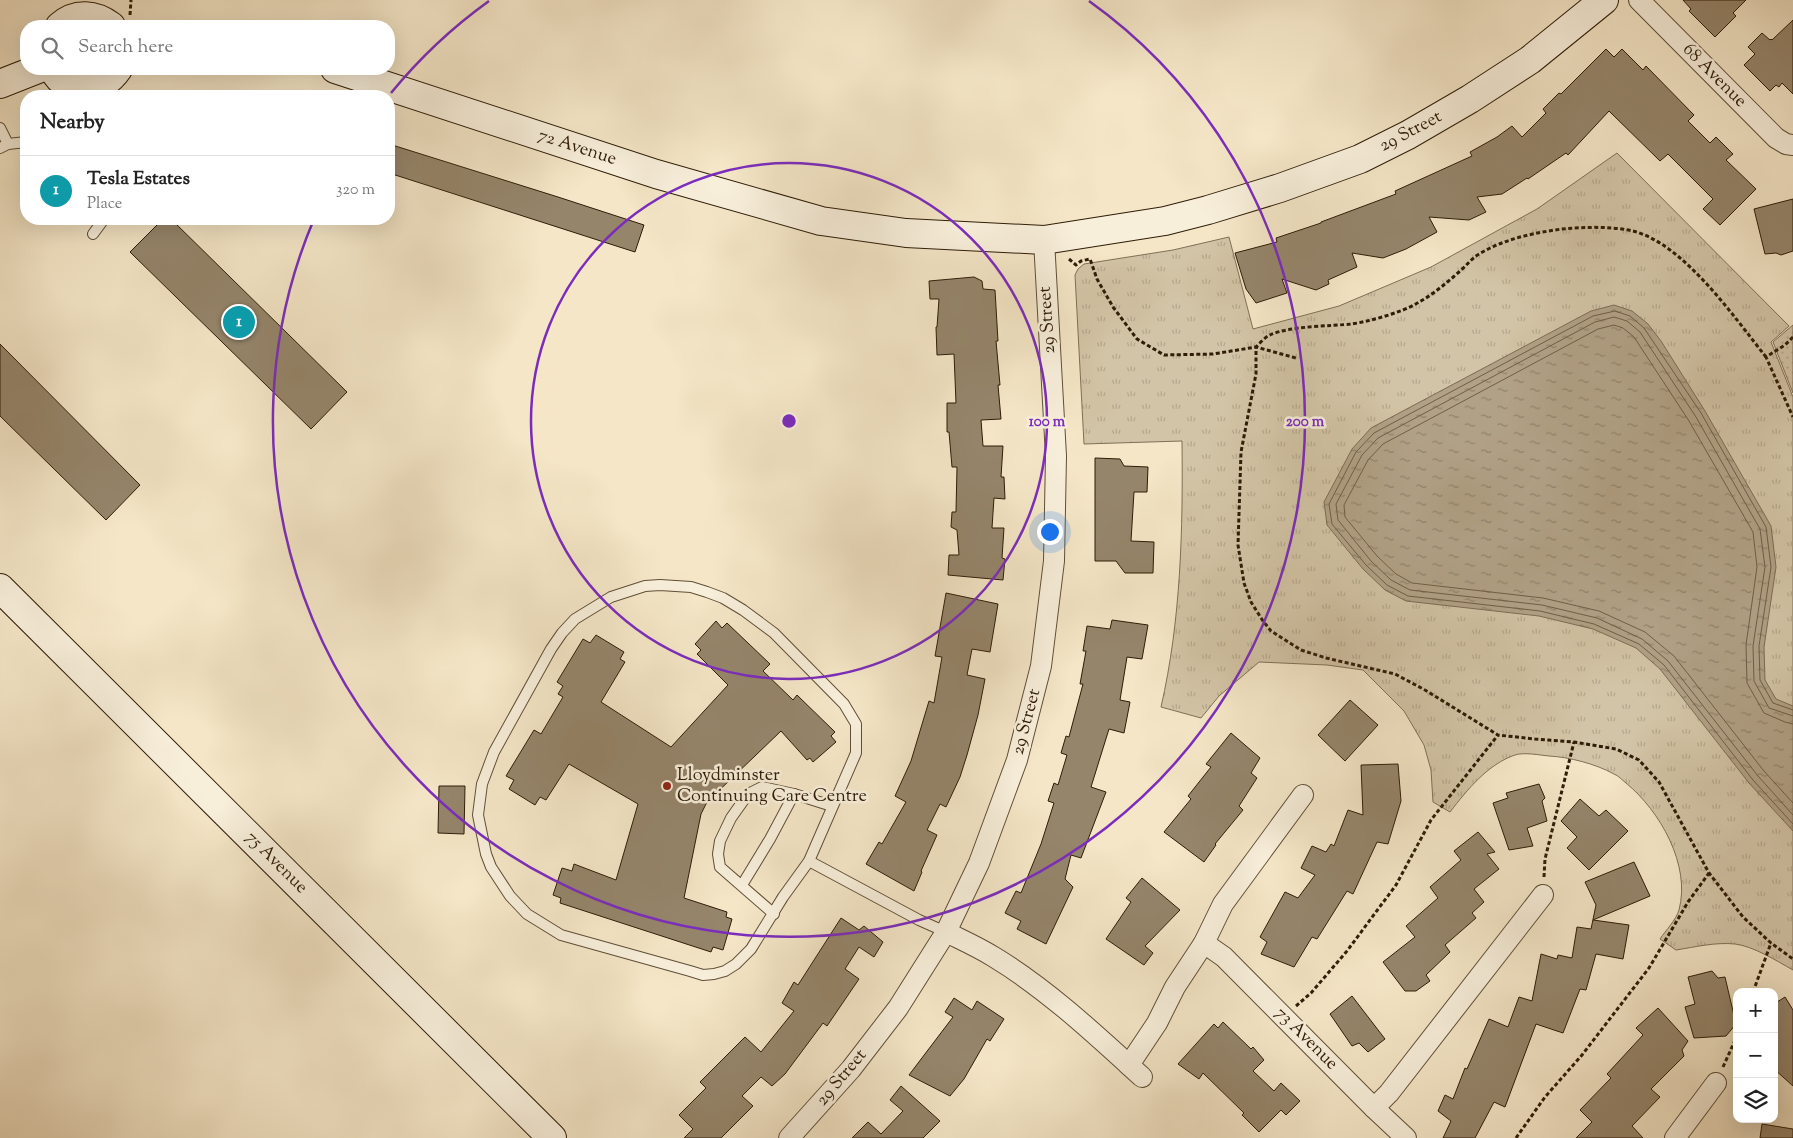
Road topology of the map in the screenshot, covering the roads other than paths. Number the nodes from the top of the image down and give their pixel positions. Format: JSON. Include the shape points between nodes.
{"nodes":[{"id":1,"x":1604,"y":0,"type":"edge"},
{"id":2,"x":1639,"y":0,"type":"edge"},
{"id":3,"x":73,"y":14,"type":"edge"},
{"id":4,"x":103,"y":20,"type":"edge"},
{"id":5,"x":23,"y":75,"type":"edge"},
{"id":6,"x":58,"y":75,"type":"edge"},
{"id":7,"x":114,"y":75,"type":"edge"},
{"id":8,"x":354,"y":75,"type":"edge"},
{"id":9,"x":0,"y":84,"type":"edge"},
{"id":10,"x":86,"y":90,"type":"edge"},
{"id":11,"x":96,"y":90,"type":"edge"},
{"id":12,"x":0,"y":128,"type":"edge"},
{"id":13,"x":20,"y":143,"type":"edge"},
{"id":14,"x":1793,"y":145,"type":"edge"},
{"id":15,"x":4,"y":146,"type":"edge"},
{"id":16,"x":821,"y":221,"type":"joint"},
{"id":17,"x":100,"y":225,"type":"edge"},
{"id":18,"x":93,"y":234,"type":"dead end"},
{"id":19,"x":1044,"y":240,"type":"junction"},
{"id":20,"x":0,"y":588,"type":"edge"},
{"id":21,"x":794,"y":794,"type":"junction"},
{"id":22,"x":1304,"y":795,"type":"dead end"},
{"id":23,"x":832,"y":806,"type":"junction"},
{"id":24,"x":810,"y":861,"type":"junction"},
{"id":25,"x":742,"y":885,"type":"junction"},
{"id":26,"x":1543,"y":895,"type":"dead end"},
{"id":27,"x":774,"y":914,"type":"junction"},
{"id":28,"x":946,"y":932,"type":"junction"},
{"id":29,"x":1204,"y":943,"type":"junction"},
{"id":30,"x":1716,"y":1083,"type":"dead end"},
{"id":31,"x":1374,"y":1108,"type":"junction"},
{"id":32,"x":552,"y":1138,"type":"edge"},
{"id":33,"x":789,"y":1138,"type":"edge"},
{"id":34,"x":1406,"y":1138,"type":"edge"},
{"id":35,"x":1675,"y":1138,"type":"edge"}],
"edges":[{"from":1,"to":19,"type":"street","name":"29 Street","via":[[1530,60],[1470,99],[1360,159],[1208,210]]},
{"from":2,"to":14,"type":"street","name":"68 Avenue","via":[[1776,138]]},
{"from":3,"to":4,"type":"street"},
{"from":5,"to":9,"type":"street"},
{"from":6,"to":10,"type":"street","via":[[72,86]]},
{"from":7,"to":11,"type":"street"},
{"from":8,"to":16,"type":"street","name":"72 Avenue","via":[[656,174]]},
{"from":12,"to":15,"type":"lane"},
{"from":13,"to":15,"type":"lane"},
{"from":16,"to":19,"type":"street","name":"29 Street","via":[[906,232]]},
{"from":17,"to":18,"type":"lane"},
{"from":19,"to":28,"type":"street","name":"29 Street","via":[[1056,456],[1054,561],[1041,666],[1017,760],[979,862]]},
{"from":20,"to":32,"type":"street","name":"75 Avenue"},
{"from":21,"to":23,"type":"lane"},
{"from":21,"to":25,"type":"lane"},
{"from":21,"to":25,"type":"lane","via":[[762,787],[748,794],[731,818],[720,840],[720,867]]},
{"from":22,"to":29,"type":"street","via":[[1223,904]]},
{"from":23,"to":24,"type":"lane"},
{"from":23,"to":27,"type":"lane","via":[[856,753],[856,724],[850,712],[774,633],[723,598],[691,587],[660,585],[629,590],[595,605],[575,619],[551,649],[494,752],[482,784],[478,815],[486,854],[503,887],[517,904],[561,935],[704,975],[736,964],[751,949]]},
{"from":24,"to":27,"type":"lane"},
{"from":24,"to":28,"type":"lane"},
{"from":25,"to":27,"type":"lane"},
{"from":26,"to":31,"type":"street"},
{"from":28,"to":29,"type":"street","via":[[994,956],[1094,1034],[1135,1071],[1174,987]]},
{"from":28,"to":33,"type":"street","name":"29 Street","via":[[898,1008],[863,1054]]},
{"from":29,"to":31,"type":"street","name":"73 Avenue","via":[[1224,957]]},
{"from":30,"to":35,"type":"street"},
{"from":31,"to":34,"type":"street","name":"73 Avenue"}]}
